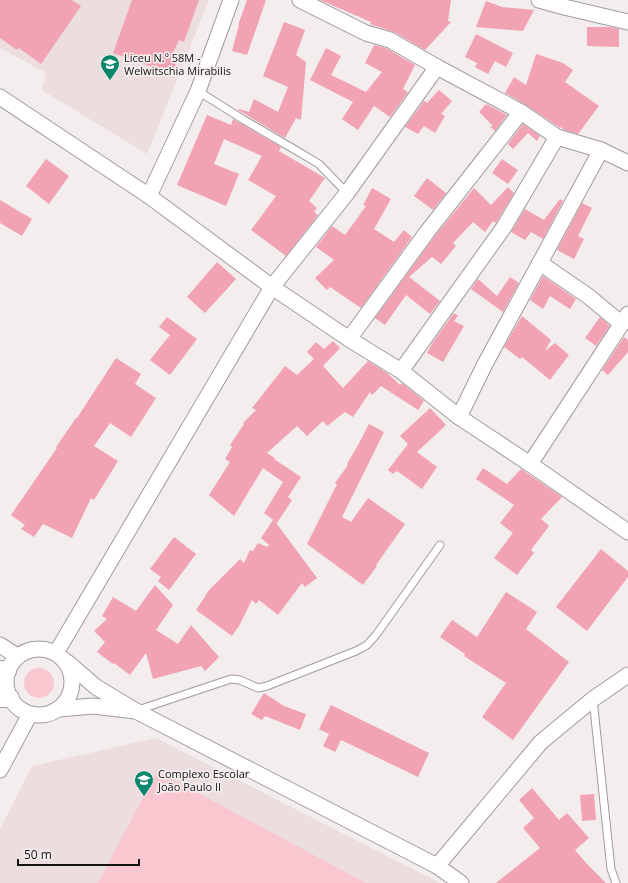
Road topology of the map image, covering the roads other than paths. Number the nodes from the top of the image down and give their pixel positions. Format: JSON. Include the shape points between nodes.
{"nodes":[{"id":1,"x":231,"y":0,"type":"edge"},
{"id":2,"x":300,"y":0,"type":"edge"},
{"id":3,"x":539,"y":0,"type":"edge"},
{"id":4,"x":628,"y":22,"type":"edge"},
{"id":5,"x":437,"y":67,"type":"junction"},
{"id":6,"x":198,"y":92,"type":"junction"},
{"id":7,"x":0,"y":97,"type":"edge"},
{"id":8,"x":522,"y":112,"type":"junction"},
{"id":9,"x":557,"y":137,"type":"junction"},
{"id":10,"x":601,"y":150,"type":"junction"},
{"id":11,"x":628,"y":163,"type":"edge"},
{"id":12,"x":347,"y":193,"type":"junction"},
{"id":13,"x":149,"y":196,"type":"junction"},
{"id":14,"x":540,"y":263,"type":"junction"},
{"id":15,"x":272,"y":287,"type":"junction"},
{"id":16,"x":625,"y":319,"type":"edge"},
{"id":17,"x":349,"y":339,"type":"junction"},
{"id":18,"x":401,"y":371,"type":"junction"},
{"id":19,"x":459,"y":417,"type":"junction"},
{"id":20,"x":530,"y":464,"type":"junction"},
{"id":21,"x":628,"y":532,"type":"edge"},
{"id":22,"x":440,"y":544,"type":"dead end"},
{"id":23,"x":0,"y":645,"type":"edge"},
{"id":24,"x":17,"y":656,"type":"junction"},
{"id":25,"x":60,"y":656,"type":"junction"},
{"id":26,"x":4,"y":670,"type":"edge"},
{"id":27,"x":628,"y":675,"type":"edge"},
{"id":28,"x":5,"y":698,"type":"edge"},
{"id":29,"x":593,"y":699,"type":"junction"},
{"id":30,"x":58,"y":710,"type":"junction"},
{"id":31,"x":136,"y":711,"type":"junction"},
{"id":32,"x":30,"y":714,"type":"junction"},
{"id":33,"x":0,"y":770,"type":"edge"},
{"id":34,"x":437,"y":866,"type":"junction"},
{"id":35,"x":461,"y":883,"type":"edge"},
{"id":36,"x":616,"y":883,"type":"edge"}],
"edges":[{"from":1,"to":6,"type":"street"},
{"from":2,"to":5,"type":"street","via":[[366,33],[390,40]]},
{"from":3,"to":4,"type":"street"},
{"from":5,"to":8,"type":"street"},
{"from":5,"to":12,"type":"street"},
{"from":6,"to":12,"type":"lane","via":[[319,164]]},
{"from":6,"to":13,"type":"street"},
{"from":7,"to":13,"type":"street"},
{"from":8,"to":9,"type":"street"},
{"from":8,"to":17,"type":"street","via":[[428,232]]},
{"from":9,"to":10,"type":"street"},
{"from":9,"to":18,"type":"street","via":[[504,227]]},
{"from":10,"to":11,"type":"street"},
{"from":10,"to":14,"type":"street"},
{"from":12,"to":15,"type":"street"},
{"from":13,"to":15,"type":"street"},
{"from":14,"to":16,"type":"street"},
{"from":14,"to":19,"type":"street"},
{"from":15,"to":17,"type":"street"},
{"from":15,"to":25,"type":"street"},
{"from":16,"to":20,"type":"street"},
{"from":17,"to":18,"type":"street"},
{"from":18,"to":19,"type":"street"},
{"from":19,"to":20,"type":"street"},
{"from":20,"to":21,"type":"street"},
{"from":22,"to":31,"type":"lane","via":[[367,645],[267,686],[258,688],[231,679]]},
{"from":23,"to":24,"type":"street"},
{"from":24,"to":25,"type":"street","via":[[26,650],[36,648],[46,649]]},
{"from":24,"to":26,"type":"street"},
{"from":25,"to":30,"type":"street","via":[[70,670],[73,681],[66,702]]},
{"from":25,"to":31,"type":"street","via":[[96,686]]},
{"from":26,"to":28,"type":"street"},
{"from":27,"to":29,"type":"street"},
{"from":28,"to":32,"type":"street"},
{"from":29,"to":34,"type":"street","via":[[541,742]]},
{"from":29,"to":36,"type":"lane","via":[[611,869]]},
{"from":30,"to":31,"type":"street","via":[[93,706]]},
{"from":30,"to":32,"type":"street","via":[[39,716]]},
{"from":31,"to":34,"type":"street"},
{"from":32,"to":33,"type":"street"},
{"from":34,"to":35,"type":"street"}]}
